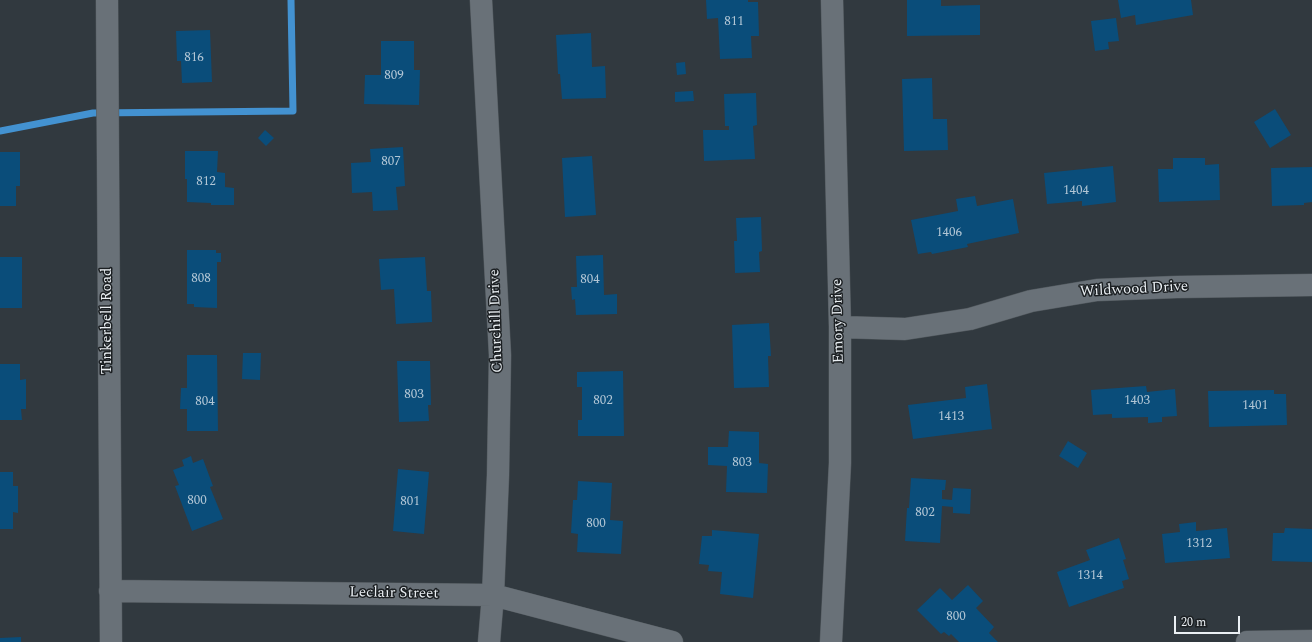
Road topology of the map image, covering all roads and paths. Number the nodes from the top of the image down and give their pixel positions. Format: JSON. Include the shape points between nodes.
{"nodes":[{"id":1,"x":107,"y":0,"type":"edge"},
{"id":2,"x":481,"y":0,"type":"edge"},
{"id":3,"x":832,"y":0,"type":"edge"},
{"id":4,"x":1312,"y":285,"type":"edge"},
{"id":5,"x":840,"y":327,"type":"junction"},
{"id":6,"x":110,"y":591,"type":"junction"},
{"id":7,"x":492,"y":595,"type":"junction"},
{"id":8,"x":1312,"y":641,"type":"edge"},
{"id":9,"x":110,"y":642,"type":"edge"},
{"id":10,"x":489,"y":642,"type":"edge"},
{"id":11,"x":672,"y":642,"type":"edge"},
{"id":12,"x":831,"y":642,"type":"edge"},
{"id":13,"x":1247,"y":642,"type":"edge"}],
"edges":[{"from":1,"to":6,"type":"street","name":"Tinkerbell Road"},
{"from":2,"to":7,"type":"street","name":"Churchill Drive","via":[[500,355]]},
{"from":3,"to":5,"type":"street","name":"Emory Drive"},
{"from":4,"to":5,"type":"street","name":"Wildwood Drive","via":[[1097,290],[1031,301],[970,320],[906,329]]},
{"from":5,"to":12,"type":"street","name":"Emory Drive","via":[[840,464]]},
{"from":6,"to":7,"type":"street","name":"Leclair Street"},
{"from":6,"to":9,"type":"street","name":"Tinkerbell Road"},
{"from":7,"to":10,"type":"street","name":"Churchill Drive"},
{"from":7,"to":11,"type":"street","name":"Leclair Street"},
{"from":8,"to":13,"type":"street"}]}
